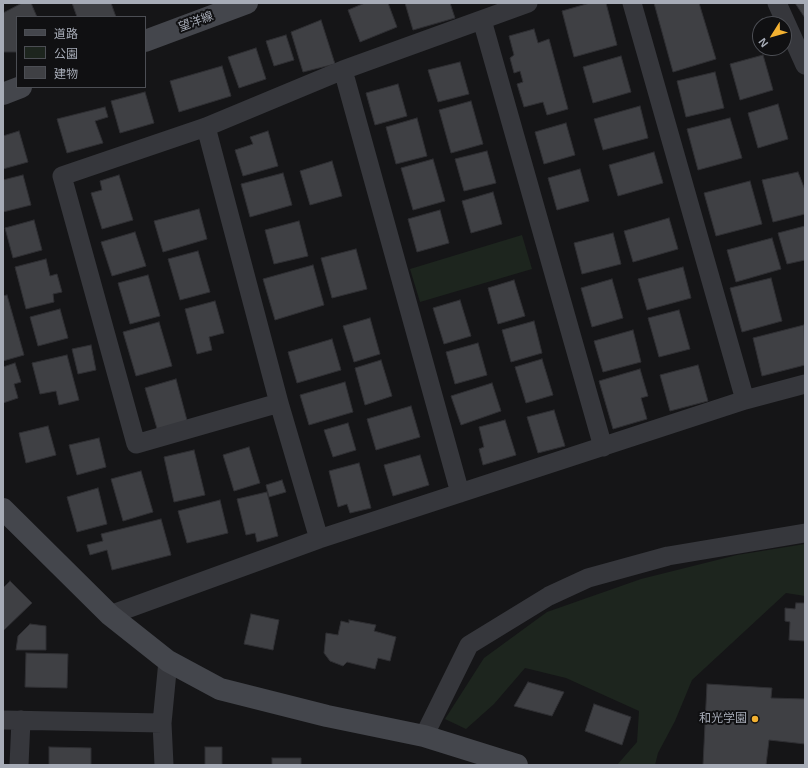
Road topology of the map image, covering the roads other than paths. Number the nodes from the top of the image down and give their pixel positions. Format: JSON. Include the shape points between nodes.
{"nodes":[{"id":1,"x":247,"y":3,"type":"edge"},
{"id":2,"x":528,"y":3,"type":"edge"},
{"id":3,"x":632,"y":3,"type":"edge"},
{"id":4,"x":777,"y":3,"type":"edge"},
{"id":5,"x":482,"y":20,"type":"junction"},
{"id":6,"x":146,"y":41,"type":"edge"},
{"id":7,"x":804,"y":60,"type":"edge"},
{"id":8,"x":343,"y":70,"type":"junction"},
{"id":9,"x":18,"y":88,"type":"edge"},
{"id":10,"x":3,"y":94,"type":"edge"},
{"id":11,"x":206,"y":127,"type":"junction"},
{"id":12,"x":805,"y":384,"type":"edge"},
{"id":13,"x":745,"y":400,"type":"junction"},
{"id":14,"x":279,"y":403,"type":"junction"},
{"id":15,"x":604,"y":447,"type":"junction"},
{"id":16,"x":460,"y":493,"type":"junction"},
{"id":17,"x":3,"y":510,"type":"edge"},
{"id":18,"x":805,"y":533,"type":"edge"},
{"id":19,"x":318,"y":539,"type":"junction"},
{"id":20,"x":110,"y":615,"type":"junction"},
{"id":21,"x":168,"y":661,"type":"junction"},
{"id":22,"x":12,"y":720,"type":"edge"},
{"id":23,"x":162,"y":723,"type":"junction"},
{"id":24,"x":424,"y":736,"type":"junction"},
{"id":25,"x":19,"y":765,"type":"edge"},
{"id":26,"x":164,"y":765,"type":"edge"},
{"id":27,"x":517,"y":765,"type":"edge"}],
"edges":[{"from":1,"to":6,"type":"street","name":"望洋線"},
{"from":2,"to":5,"type":"street"},
{"from":3,"to":13,"type":"street"},
{"from":4,"to":7,"type":"street"},
{"from":5,"to":8,"type":"street"},
{"from":5,"to":15,"type":"street"},
{"from":8,"to":11,"type":"street"},
{"from":8,"to":16,"type":"street"},
{"from":9,"to":10,"type":"street"},
{"from":11,"to":14,"type":"street"},
{"from":11,"to":14,"type":"street","via":[[62,176],[136,444]]},
{"from":12,"to":13,"type":"street"},
{"from":13,"to":15,"type":"street"},
{"from":14,"to":19,"type":"street"},
{"from":15,"to":16,"type":"street"},
{"from":16,"to":19,"type":"street"},
{"from":17,"to":20,"type":"street"},
{"from":18,"to":24,"type":"street","via":[[668,556],[588,578],[549,596],[469,645]]},
{"from":19,"to":20,"type":"street"},
{"from":20,"to":21,"type":"street"},
{"from":21,"to":23,"type":"street"},
{"from":21,"to":24,"type":"street","via":[[220,689],[327,716]]},
{"from":22,"to":23,"type":"street"},
{"from":22,"to":25,"type":"street"},
{"from":23,"to":26,"type":"street"},
{"from":24,"to":27,"type":"street"}]}
